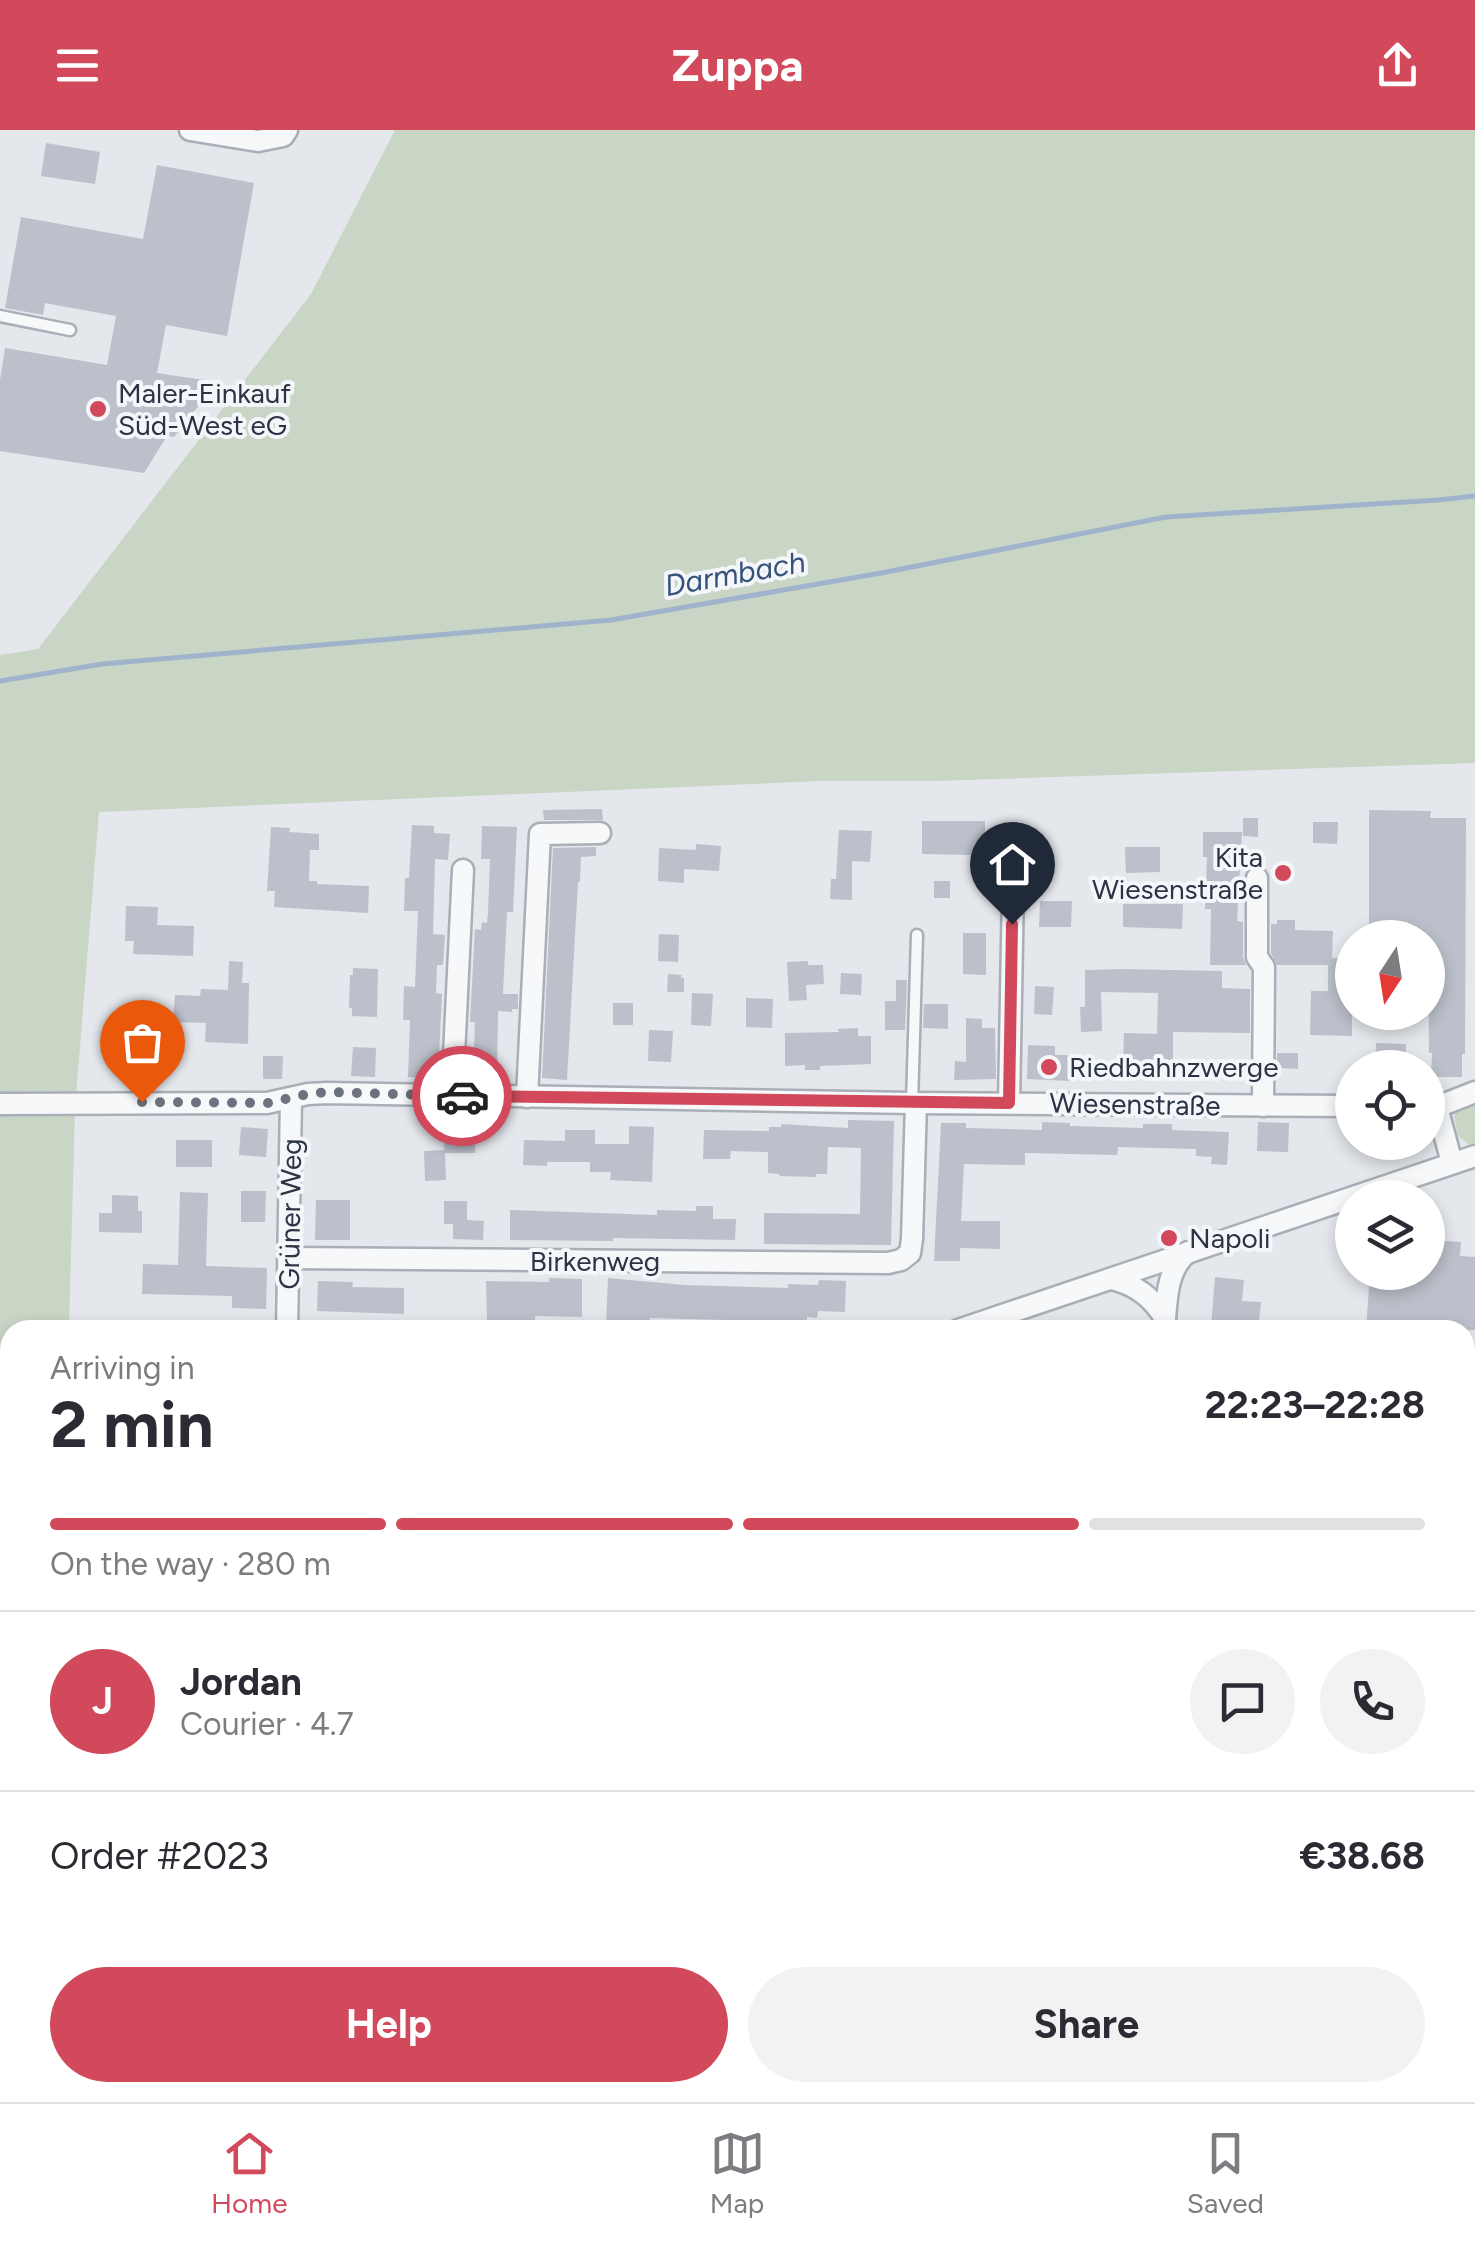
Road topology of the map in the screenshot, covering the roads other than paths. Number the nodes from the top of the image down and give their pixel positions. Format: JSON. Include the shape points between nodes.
{"nodes":[{"id":1,"x":190,"y":130,"type":"edge"},
{"id":2,"x":285,"y":133,"type":"edge"},
{"id":3,"x":0,"y":316,"type":"edge"},
{"id":4,"x":70,"y":330,"type":"dead end"},
{"id":5,"x":600,"y":833,"type":"dead end"},
{"id":6,"x":463,"y":870,"type":"dead end"},
{"id":7,"x":1257,"y":878,"type":"dead end"},
{"id":8,"x":1013,"y":888,"type":"dead end"},
{"id":9,"x":917,"y":934,"type":"dead end"},
{"id":10,"x":1475,"y":1092,"type":"edge"},
{"id":11,"x":452,"y":1096,"type":"junction"},
{"id":12,"x":291,"y":1098,"type":"junction"},
{"id":13,"x":527,"y":1098,"type":"junction"},
{"id":14,"x":1445,"y":1102,"type":"edge"},
{"id":15,"x":914,"y":1103,"type":"junction"},
{"id":16,"x":1009,"y":1103,"type":"junction"},
{"id":17,"x":0,"y":1104,"type":"edge"},
{"id":18,"x":1263,"y":1106,"type":"junction"},
{"id":19,"x":1335,"y":1106,"type":"edge"},
{"id":20,"x":1445,"y":1143,"type":"edge"},
{"id":21,"x":1475,"y":1156,"type":"edge"},
{"id":22,"x":1452,"y":1163,"type":"junction"},
{"id":23,"x":1190,"y":1251,"type":"junction"},
{"id":24,"x":289,"y":1258,"type":"junction"},
{"id":25,"x":1112,"y":1279,"type":"junction"},
{"id":26,"x":287,"y":1320,"type":"edge"},
{"id":27,"x":988,"y":1320,"type":"edge"},
{"id":28,"x":1163,"y":1320,"type":"edge"},
{"id":29,"x":1165,"y":1320,"type":"edge"}],
"edges":[{"from":1,"to":2,"type":"street","via":[[258,141]]},
{"from":3,"to":4,"type":"lane"},
{"from":5,"to":13,"type":"street","via":[[540,834]]},
{"from":6,"to":11,"type":"street"},
{"from":7,"to":18,"type":"street"},
{"from":8,"to":16,"type":"street"},
{"from":9,"to":15,"type":"lane"},
{"from":10,"to":14,"type":"street"},
{"from":11,"to":12,"type":"street","name":"Wiesenstraße","via":[[327,1092]]},
{"from":11,"to":13,"type":"street","name":"Wiesenstraße"},
{"from":12,"to":17,"type":"street","name":"Wiesenstraße"},
{"from":12,"to":24,"type":"street","name":"Grüner Weg"},
{"from":13,"to":15,"type":"street","name":"Wiesenstraße"},
{"from":15,"to":16,"type":"street","name":"Wiesenstraße"},
{"from":15,"to":24,"type":"street","name":"Birkenweg","via":[[912,1239],[901,1260]]},
{"from":16,"to":18,"type":"street","name":"Wiesenstraße"},
{"from":18,"to":19,"type":"street","name":"Wiesenstraße"},
{"from":20,"to":22,"type":"street"},
{"from":21,"to":22,"type":"street"},
{"from":22,"to":23,"type":"street"},
{"from":23,"to":25,"type":"street"},
{"from":23,"to":29,"type":"street","via":[[1170,1280]]},
{"from":24,"to":26,"type":"street","name":"Grüner Weg"},
{"from":25,"to":27,"type":"street"},
{"from":25,"to":28,"type":"street","via":[[1148,1296]]}]}
